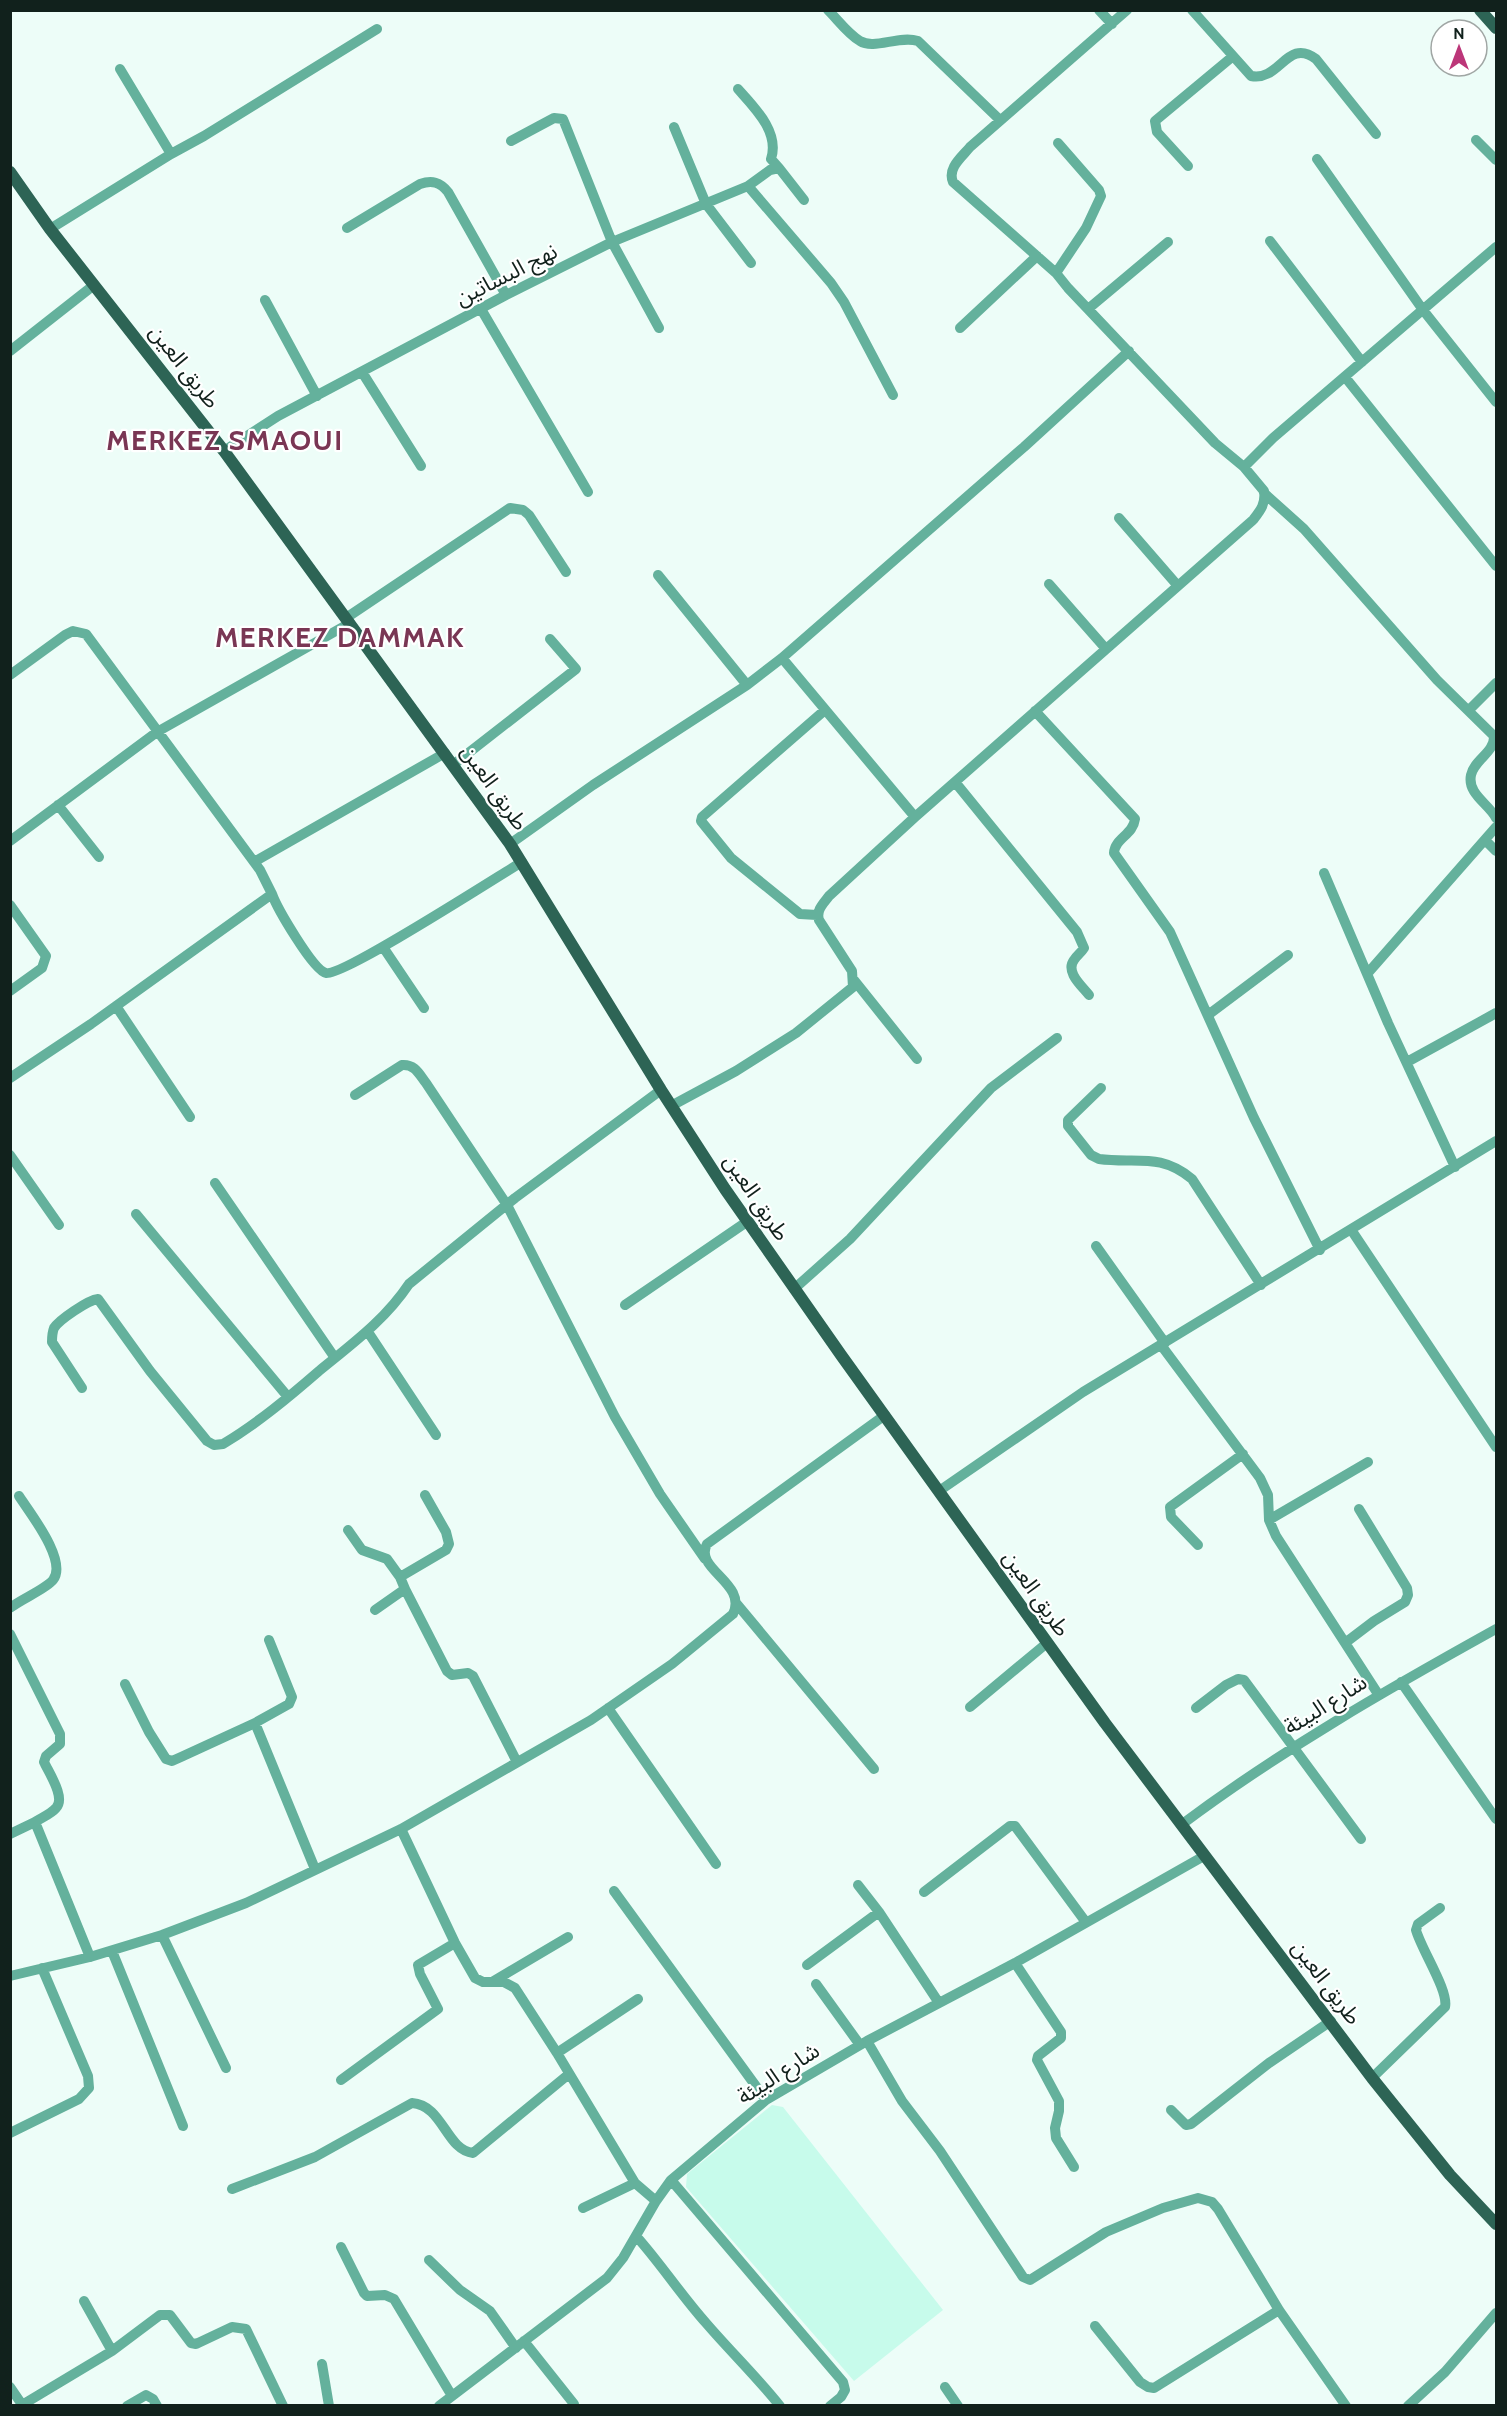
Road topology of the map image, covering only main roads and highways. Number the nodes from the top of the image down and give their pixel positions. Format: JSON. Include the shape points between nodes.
{"nodes":[{"id":1,"x":1480,"y":10,"type":"edge"},
{"id":2,"x":1496,"y":28,"type":"edge"},
{"id":3,"x":12,"y":179,"type":"edge"},
{"id":4,"x":1497,"y":2224,"type":"edge"}],
"edges":[{"from":1,"to":2,"type":"main road"},
{"from":3,"to":4,"type":"main road","name":"طريق العين","via":[[224,451],[510,844],[671,1106],[748,1221],[1047,1643],[1372,2078],[1450,2175]]}]}
